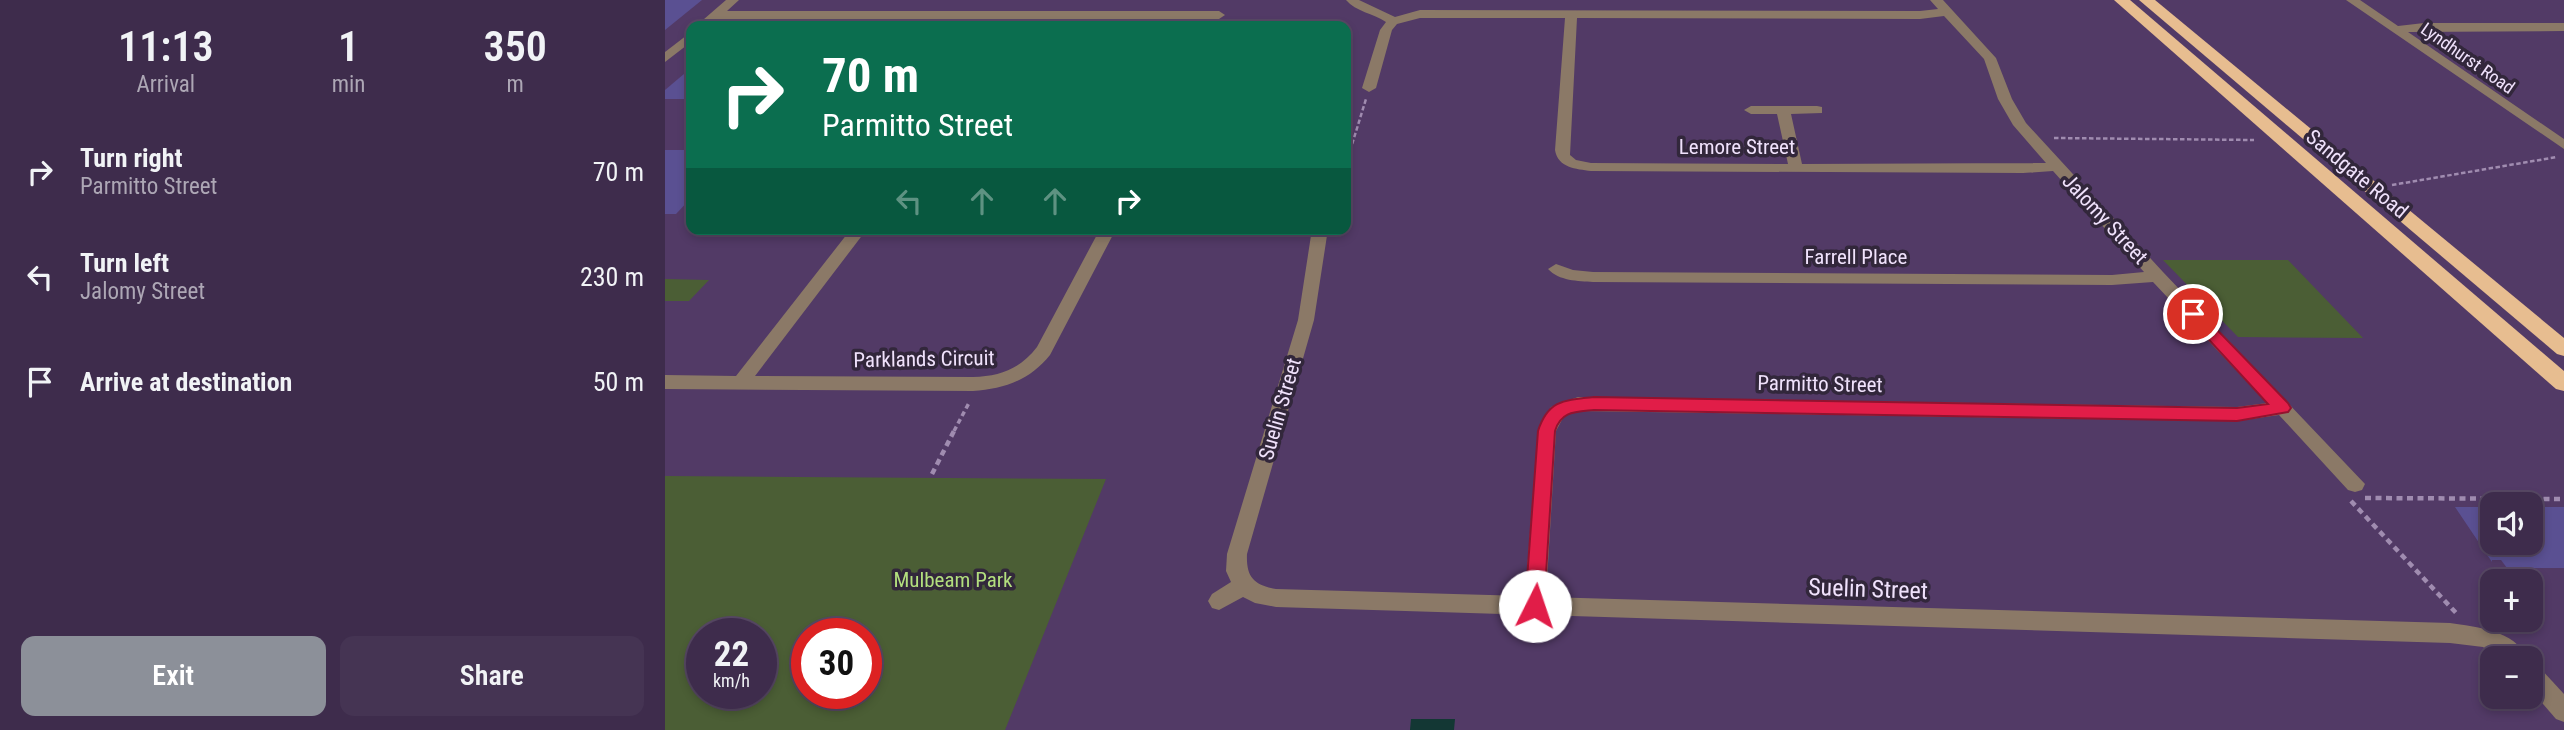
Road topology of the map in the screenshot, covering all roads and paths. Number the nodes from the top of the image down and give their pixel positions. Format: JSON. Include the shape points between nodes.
{"nodes":[{"id":1,"x":733,"y":0,"type":"edge"},
{"id":2,"x":1051,"y":0,"type":"edge"},
{"id":3,"x":1352,"y":0,"type":"edge"},
{"id":4,"x":2121,"y":0,"type":"edge"},
{"id":5,"x":2146,"y":0,"type":"edge"},
{"id":6,"x":2353,"y":0,"type":"edge"},
{"id":7,"x":1942,"y":6,"type":"edge"},
{"id":8,"x":1571,"y":14,"type":"junction"},
{"id":9,"x":716,"y":15,"type":"junction"},
{"id":10,"x":1219,"y":15,"type":"dead end"},
{"id":11,"x":1039,"y":16,"type":"junction"},
{"id":12,"x":1389,"y":19,"type":"junction"},
{"id":13,"x":708,"y":21,"type":"edge"},
{"id":14,"x":2564,"y":27,"type":"edge"},
{"id":15,"x":2397,"y":30,"type":"junction"},
{"id":16,"x":686,"y":40,"type":"edge"},
{"id":17,"x":665,"y":58,"type":"edge"},
{"id":18,"x":1369,"y":88,"type":"joint"},
{"id":19,"x":1751,"y":110,"type":"dead end"},
{"id":20,"x":1783,"y":110,"type":"junction"},
{"id":21,"x":1817,"y":110,"type":"dead end"},
{"id":22,"x":2032,"y":138,"type":"junction"},
{"id":23,"x":2255,"y":140,"type":"dead end"},
{"id":24,"x":1351,"y":147,"type":"edge"},
{"id":25,"x":2561,"y":151,"type":"edge"},
{"id":26,"x":2056,"y":166,"type":"junction"},
{"id":27,"x":1796,"y":168,"type":"junction"},
{"id":28,"x":2384,"y":186,"type":"dead end"},
{"id":29,"x":854,"y":235,"type":"edge"},
{"id":30,"x":1105,"y":235,"type":"edge"},
{"id":31,"x":1319,"y":235,"type":"edge"},
{"id":32,"x":1556,"y":269,"type":"dead end"},
{"id":33,"x":2157,"y":276,"type":"junction"},
{"id":34,"x":2564,"y":349,"type":"edge"},
{"id":35,"x":665,"y":383,"type":"edge"},
{"id":36,"x":740,"y":383,"type":"junction"},
{"id":37,"x":2564,"y":383,"type":"edge"},
{"id":38,"x":979,"y":384,"type":"junction"},
{"id":39,"x":2282,"y":408,"type":"junction"},
{"id":40,"x":932,"y":474,"type":"dead end"},
{"id":41,"x":2355,"y":484,"type":"dead end"},
{"id":42,"x":2564,"y":499,"type":"edge"},
{"id":43,"x":1244,"y":586,"type":"junction"},
{"id":44,"x":1219,"y":601,"type":"dead end"},
{"id":45,"x":1535,"y":606,"type":"junction"},
{"id":46,"x":2472,"y":634,"type":"junction"},
{"id":47,"x":2500,"y":646,"type":"edge"},
{"id":48,"x":2543,"y":687,"type":"edge"},
{"id":49,"x":2564,"y":711,"type":"edge"}],
"edges":[{"from":1,"to":9,"type":"street"},
{"from":2,"to":11,"type":"street"},
{"from":3,"to":12,"type":"street"},
{"from":4,"to":37,"type":"highway","name":"Sandgate Road"},
{"from":5,"to":34,"type":"highway","name":"Sandgate Road"},
{"from":6,"to":15,"type":"street","name":"Lyndhurst Road"},
{"from":7,"to":8,"type":"street","via":[[1920,15]]},
{"from":7,"to":22,"type":"street","name":"Jalomy Street","via":[[1990,58],[2010,109]]},
{"from":8,"to":12,"type":"street","via":[[1415,14]]},
{"from":8,"to":27,"type":"street","name":"Lemore Street","via":[[1562,150],[1569,162],[1591,167]]},
{"from":9,"to":11,"type":"street"},
{"from":9,"to":13,"type":"street"},
{"from":10,"to":11,"type":"street"},
{"from":12,"to":18,"type":"street"},
{"from":14,"to":15,"type":"street"},
{"from":15,"to":25,"type":"street","name":"Lyndhurst Road"},
{"from":16,"to":17,"type":"street"},
{"from":18,"to":24,"type":"path"},
{"from":19,"to":20,"type":"street"},
{"from":20,"to":21,"type":"street"},
{"from":20,"to":27,"type":"street"},
{"from":22,"to":23,"type":"path"},
{"from":22,"to":26,"type":"street","name":"Jalomy Street"},
{"from":25,"to":28,"type":"path"},
{"from":26,"to":27,"type":"street","name":"Lemore Street"},
{"from":26,"to":33,"type":"street","name":"Jalomy Street"},
{"from":29,"to":36,"type":"street"},
{"from":30,"to":38,"type":"street","name":"Parklands Circuit","via":[[1037,361],[1011,378]]},
{"from":31,"to":43,"type":"street","name":"Suelin Street","via":[[1306,320],[1237,554],[1237,571]]},
{"from":32,"to":33,"type":"street","name":"Farrell Place","via":[[1582,277],[2112,280]]},
{"from":33,"to":39,"type":"street","name":"Jalomy Street"},
{"from":35,"to":36,"type":"street","name":"Parklands Circuit"},
{"from":36,"to":38,"type":"street","name":"Parklands Circuit"},
{"from":38,"to":40,"type":"path"},
{"from":39,"to":41,"type":"street","name":"Jalomy Street"},
{"from":39,"to":45,"type":"street","name":"Parmitto Street","via":[[2237,414],[1565,406],[1551,417],[1546,431]]},
{"from":42,"to":46,"type":"path","via":[[2348,498]]},
{"from":43,"to":44,"type":"street"},
{"from":43,"to":45,"type":"street","name":"Suelin Street","via":[[1255,594],[1276,598]]},
{"from":45,"to":46,"type":"street","name":"Suelin Street"},
{"from":46,"to":47,"type":"street","name":"Suelin Street"},
{"from":48,"to":49,"type":"street"}]}
